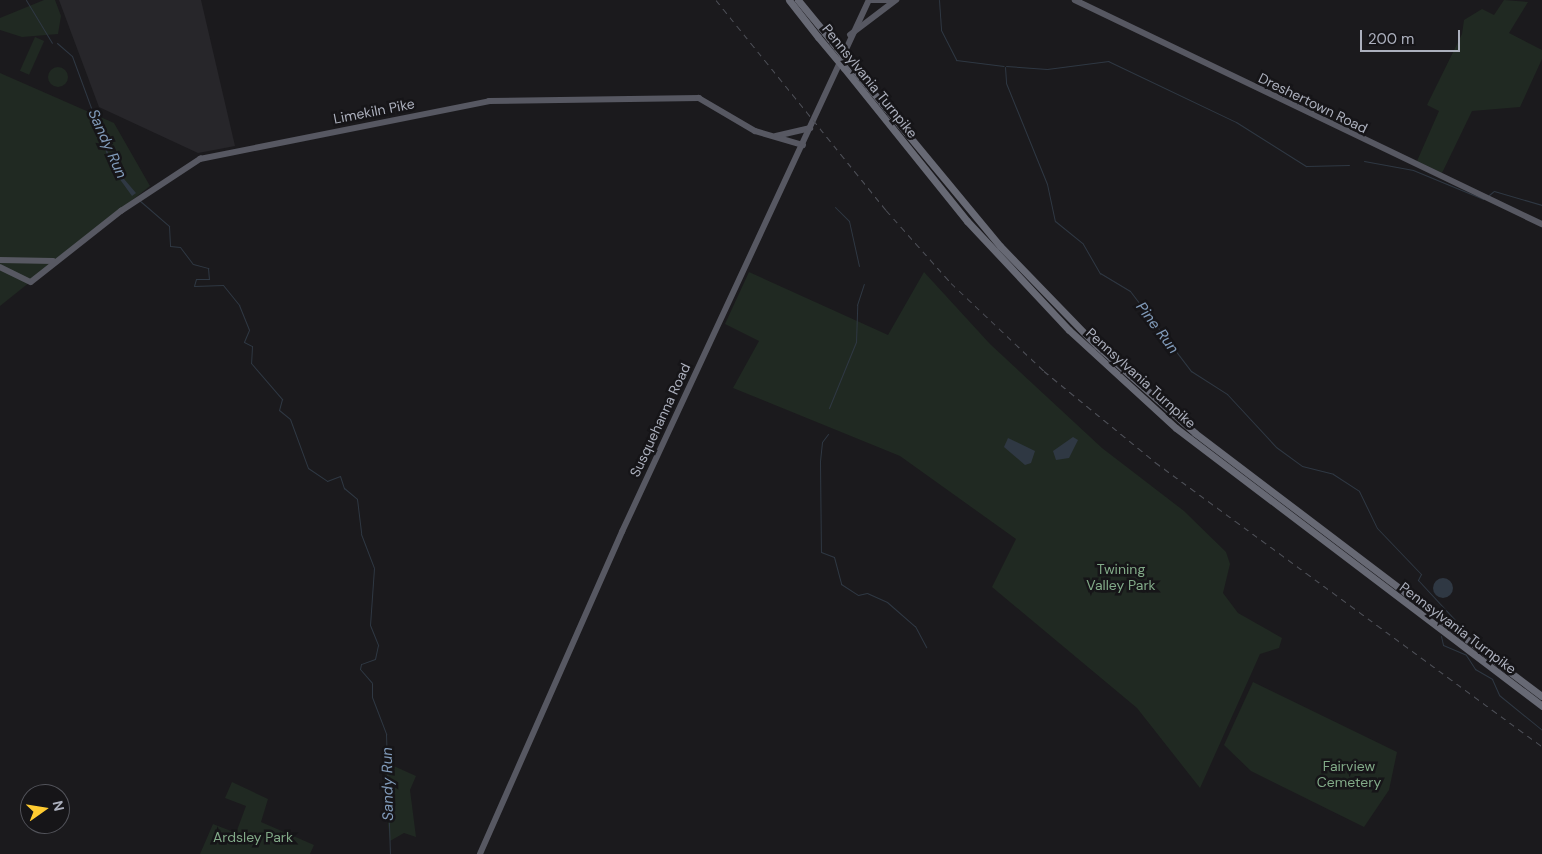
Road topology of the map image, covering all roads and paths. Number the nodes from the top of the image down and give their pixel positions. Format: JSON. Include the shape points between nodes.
{"nodes":[{"id":1,"x":789,"y":0,"type":"edge"},
{"id":2,"x":798,"y":0,"type":"edge"},
{"id":3,"x":804,"y":0,"type":"edge"},
{"id":4,"x":869,"y":0,"type":"edge"},
{"id":5,"x":888,"y":0,"type":"edge"},
{"id":6,"x":896,"y":0,"type":"edge"},
{"id":7,"x":1075,"y":0,"type":"edge"},
{"id":8,"x":870,"y":20,"type":"junction"},
{"id":9,"x":822,"y":35,"type":"junction"},
{"id":10,"x":848,"y":37,"type":"junction"},
{"id":11,"x":812,"y":126,"type":"junction"},
{"id":12,"x":786,"y":135,"type":"junction"},
{"id":13,"x":776,"y":136,"type":"junction"},
{"id":14,"x":803,"y":145,"type":"junction"},
{"id":15,"x":1542,"y":224,"type":"edge"},
{"id":16,"x":0,"y":260,"type":"edge"},
{"id":17,"x":53,"y":262,"type":"junction"},
{"id":18,"x":0,"y":267,"type":"edge"},
{"id":19,"x":1542,"y":696,"type":"edge"},
{"id":20,"x":1542,"y":706,"type":"edge"},
{"id":21,"x":480,"y":854,"type":"edge"}],
"edges":[{"from":1,"to":9,"type":"highway","name":"Pennsylvania Turnpike"},
{"from":2,"to":9,"type":"highway","name":"Pennsylvania Turnpike"},
{"from":3,"to":9,"type":"highway"},
{"from":4,"to":5,"type":"main road"},
{"from":4,"to":10,"type":"main road","name":"Susquehanna Road"},
{"from":5,"to":8,"type":"main road"},
{"from":6,"to":8,"type":"main road"},
{"from":7,"to":15,"type":"main road","name":"Dreshertown Road"},
{"from":8,"to":10,"type":"main road"},
{"from":9,"to":19,"type":"highway","name":"Pennsylvania Turnpike","bridge":true,"via":[[847,60],[994,239],[1097,346],[1195,433]]},
{"from":9,"to":20,"type":"highway","name":"Pennsylvania Turnpike","bridge":true,"via":[[844,68],[967,221],[1069,330],[1168,422]]},
{"from":10,"to":11,"type":"main road","name":"Susquehanna Road"},
{"from":11,"to":12,"type":"main road","name":"Limekiln Pike"},
{"from":11,"to":14,"type":"main road","name":"Susquehanna Road"},
{"from":12,"to":13,"type":"main road","name":"Limekiln Pike"},
{"from":12,"to":14,"type":"main road"},
{"from":13,"to":14,"type":"main road","name":"Limekiln Pike"},
{"from":13,"to":17,"type":"main road","name":"Limekiln Pike","via":[[755,131],[699,98],[489,101],[200,159],[142,196]]},
{"from":14,"to":21,"type":"main road","name":"Susquehanna Road","via":[[625,524]]},
{"from":16,"to":17,"type":"main road"},
{"from":17,"to":18,"type":"main road","name":"Limekiln Pike","via":[[31,282]]}]}
